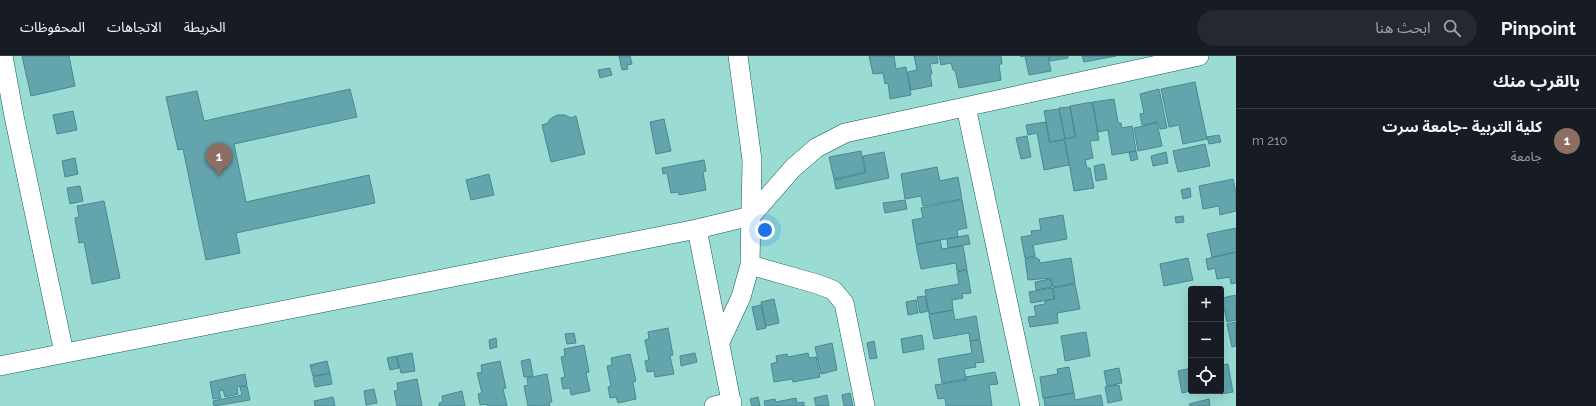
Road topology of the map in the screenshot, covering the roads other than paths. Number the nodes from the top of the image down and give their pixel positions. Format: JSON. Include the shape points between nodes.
{"nodes":[{"id":1,"x":3,"y":56,"type":"edge"},
{"id":2,"x":738,"y":56,"type":"edge"},
{"id":3,"x":1199,"y":56,"type":"edge"},
{"id":4,"x":966,"y":107,"type":"junction"},
{"id":5,"x":751,"y":216,"type":"junction"},
{"id":6,"x":697,"y":229,"type":"junction"},
{"id":7,"x":750,"y":265,"type":"junction"},
{"id":8,"x":720,"y":342,"type":"junction"},
{"id":9,"x":64,"y":353,"type":"junction"},
{"id":10,"x":0,"y":366,"type":"edge"},
{"id":11,"x":726,"y":405,"type":"edge"},
{"id":12,"x":865,"y":406,"type":"edge"},
{"id":13,"x":1030,"y":406,"type":"edge"}],
"edges":[{"from":1,"to":9,"type":"street"},
{"from":2,"to":5,"type":"street","via":[[752,160]]},
{"from":3,"to":4,"type":"street"},
{"from":4,"to":5,"type":"street","via":[[845,133],[816,148],[792,168]]},
{"from":4,"to":13,"type":"street"},
{"from":5,"to":6,"type":"street"},
{"from":5,"to":7,"type":"street"},
{"from":6,"to":8,"type":"street"},
{"from":6,"to":9,"type":"street"},
{"from":7,"to":8,"type":"street","via":[[741,296]]},
{"from":7,"to":12,"type":"street","via":[[833,290],[844,303]]},
{"from":8,"to":11,"type":"street"},
{"from":9,"to":10,"type":"street"}]}
